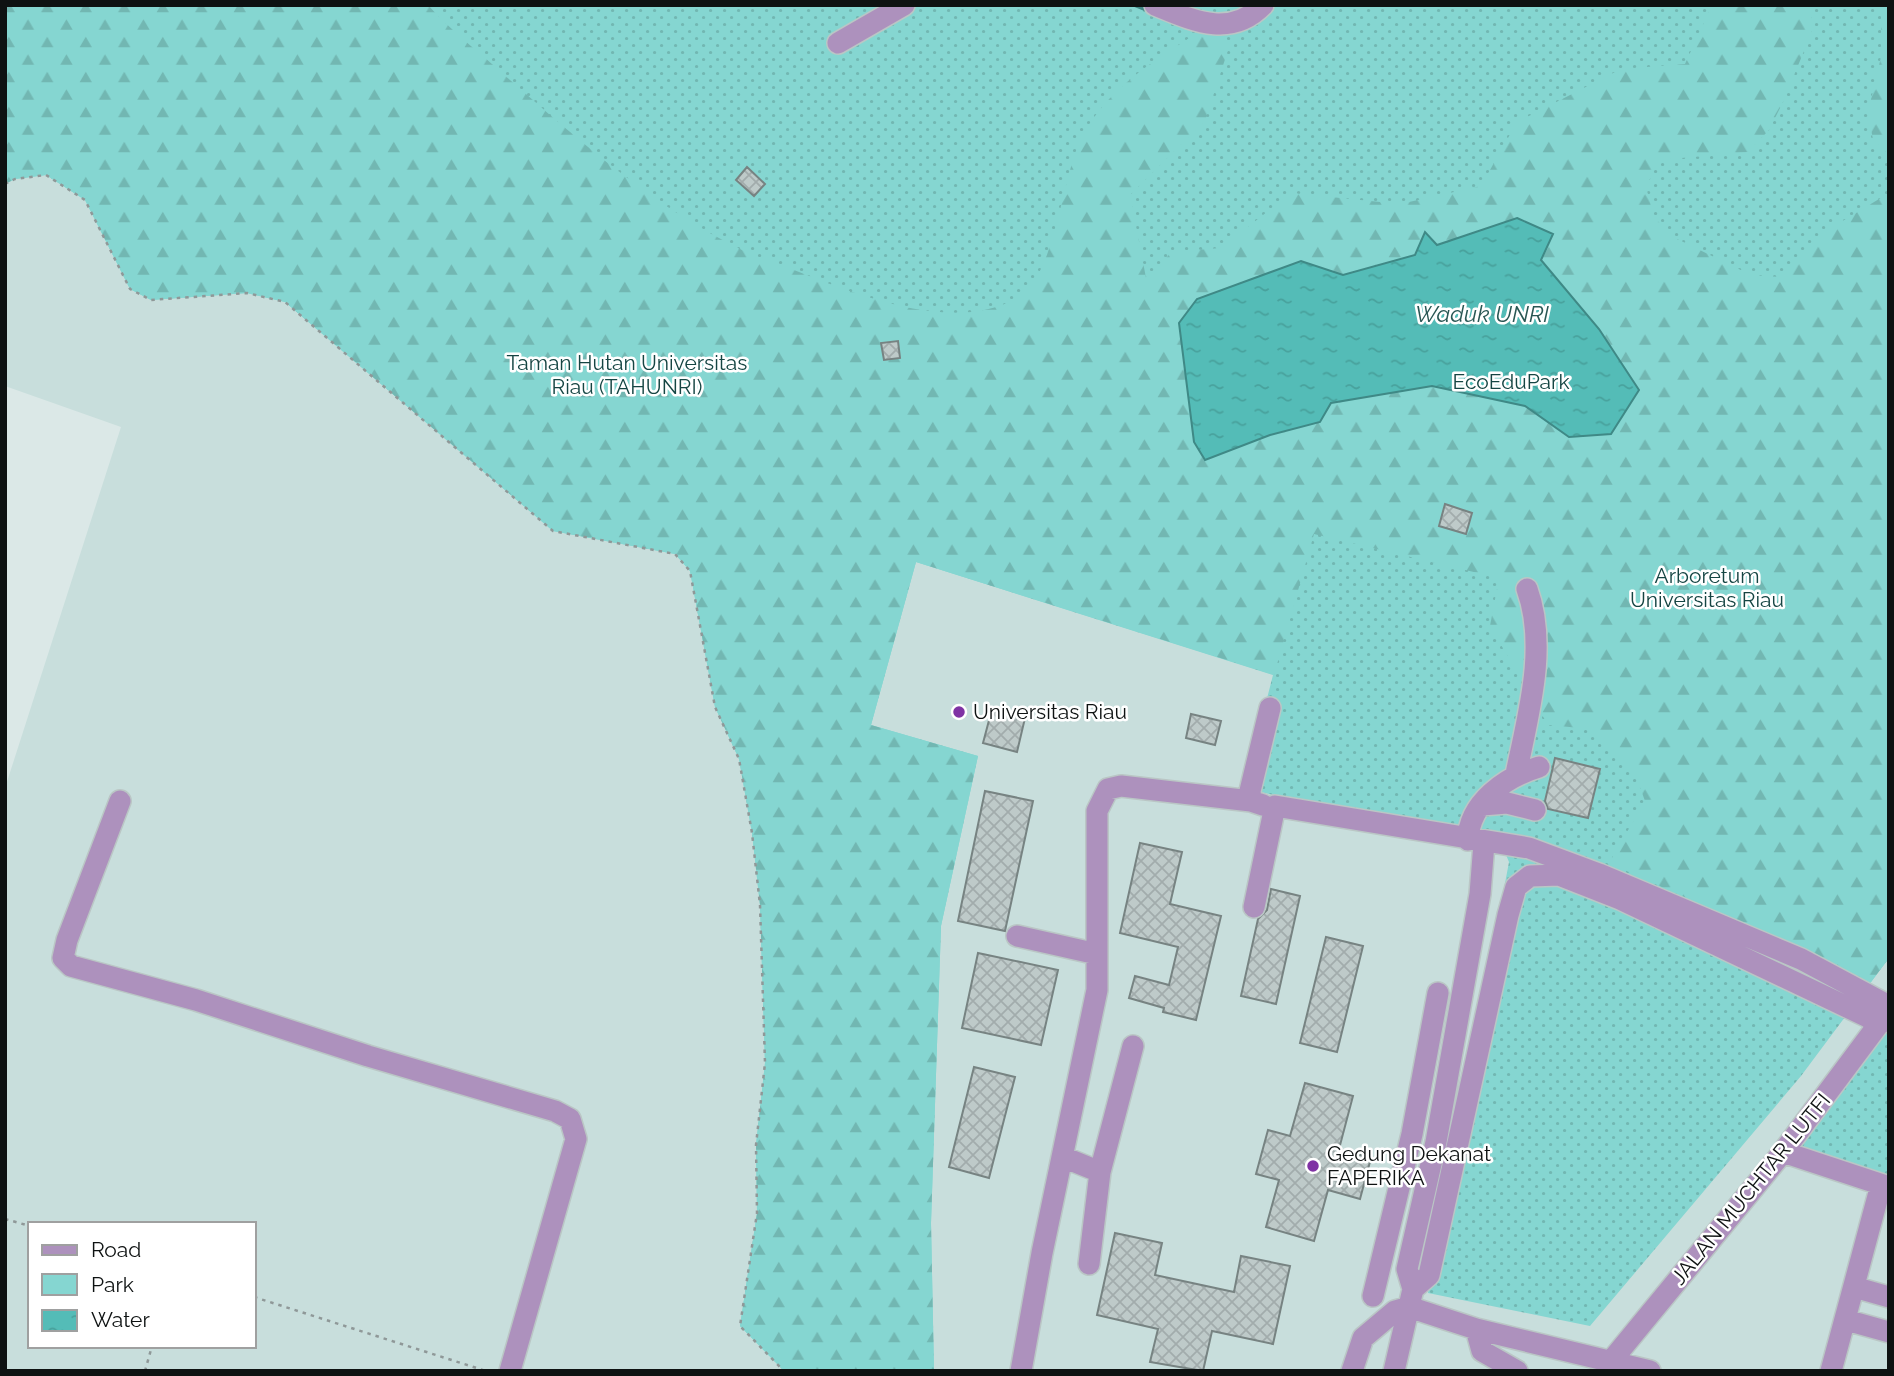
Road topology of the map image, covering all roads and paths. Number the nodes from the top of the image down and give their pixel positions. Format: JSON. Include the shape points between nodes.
{"nodes":[{"id":1,"x":904,"y":5,"type":"edge"},
{"id":2,"x":1155,"y":5,"type":"edge"},
{"id":3,"x":1263,"y":5,"type":"edge"},
{"id":4,"x":838,"y":43,"type":"dead end"},
{"id":5,"x":5,"y":184,"type":"edge"},
{"id":6,"x":1527,"y":589,"type":"dead end"},
{"id":7,"x":1270,"y":708,"type":"dead end"},
{"id":8,"x":1539,"y":767,"type":"dead end"},
{"id":9,"x":1516,"y":774,"type":"junction"},
{"id":10,"x":120,"y":801,"type":"dead end"},
{"id":11,"x":1251,"y":801,"type":"junction"},
{"id":12,"x":1482,"y":805,"type":"junction"},
{"id":13,"x":1275,"y":806,"type":"junction"},
{"id":14,"x":1535,"y":810,"type":"dead end"},
{"id":15,"x":1476,"y":842,"type":"junction"},
{"id":16,"x":1254,"y":907,"type":"dead end"},
{"id":17,"x":1017,"y":936,"type":"dead end"},
{"id":18,"x":1097,"y":954,"type":"junction"},
{"id":19,"x":1438,"y":993,"type":"dead end"},
{"id":20,"x":1885,"y":1016,"type":"edge"},
{"id":21,"x":1133,"y":1046,"type":"dead end"},
{"id":22,"x":1412,"y":1134,"type":"junction"},
{"id":23,"x":1436,"y":1142,"type":"junction"},
{"id":24,"x":1783,"y":1152,"type":"junction"},
{"id":25,"x":1063,"y":1157,"type":"junction"},
{"id":26,"x":1100,"y":1172,"type":"junction"},
{"id":27,"x":1885,"y":1186,"type":"edge"},
{"id":28,"x":1397,"y":1203,"type":"junction"},
{"id":29,"x":1420,"y":1209,"type":"junction"},
{"id":30,"x":5,"y":1219,"type":"edge"},
{"id":31,"x":28,"y":1225,"type":"edge"},
{"id":32,"x":1089,"y":1264,"type":"dead end"},
{"id":33,"x":1854,"y":1287,"type":"junction"},
{"id":34,"x":1373,"y":1296,"type":"dead end"},
{"id":35,"x":1889,"y":1297,"type":"edge"},
{"id":36,"x":256,"y":1298,"type":"edge"},
{"id":37,"x":1411,"y":1298,"type":"junction"},
{"id":38,"x":1846,"y":1320,"type":"junction"},
{"id":39,"x":1476,"y":1329,"type":"junction"},
{"id":40,"x":1889,"y":1332,"type":"edge"},
{"id":41,"x":151,"y":1348,"type":"edge"},
{"id":42,"x":1609,"y":1365,"type":"edge"},
{"id":43,"x":145,"y":1371,"type":"edge"},
{"id":44,"x":486,"y":1371,"type":"edge"},
{"id":45,"x":510,"y":1371,"type":"edge"},
{"id":46,"x":784,"y":1371,"type":"edge"},
{"id":47,"x":1021,"y":1371,"type":"edge"},
{"id":48,"x":1352,"y":1371,"type":"edge"},
{"id":49,"x":1394,"y":1371,"type":"edge"},
{"id":50,"x":1517,"y":1371,"type":"edge"},
{"id":51,"x":1650,"y":1371,"type":"edge"},
{"id":52,"x":1830,"y":1371,"type":"edge"}],
"edges":[{"from":1,"to":4,"type":"street"},
{"from":2,"to":3,"type":"street","via":[[1218,25],[1251,18]]},
{"from":5,"to":46,"type":"path","via":[[46,175],[85,200],[130,289],[151,300],[247,293],[285,302],[553,531],[676,554],[690,571],[715,707],[739,759],[760,905],[765,1063],[756,1145],[757,1213],[740,1326]]},
{"from":6,"to":9,"type":"street","via":[[1535,610],[1536,634],[1531,701]]},
{"from":7,"to":11,"type":"street","via":[[1251,782]]},
{"from":8,"to":9,"type":"street"},
{"from":9,"to":12,"type":"street"},
{"from":10,"to":45,"type":"street","via":[[67,940],[63,958],[71,966],[196,1000],[570,1119],[576,1139]]},
{"from":11,"to":13,"type":"street"},
{"from":11,"to":18,"type":"street","via":[[1121,786],[1108,789],[1097,811]]},
{"from":12,"to":14,"type":"street","via":[[1507,803]]},
{"from":12,"to":15,"type":"street","via":[[1469,827]]},
{"from":13,"to":15,"type":"street"},
{"from":13,"to":16,"type":"street"},
{"from":15,"to":20,"type":"street","via":[[1529,848],[1801,959]]},
{"from":15,"to":23,"type":"street","via":[[1480,894]]},
{"from":17,"to":18,"type":"street"},
{"from":18,"to":25,"type":"street","via":[[1097,990]]},
{"from":19,"to":22,"type":"street"},
{"from":20,"to":24,"type":"street","name":"JALAN MUCHTAR LUTFI"},
{"from":20,"to":37,"type":"street","via":[[1868,1017],[1559,874],[1530,876],[1516,887],[1508,915],[1429,1275]]},
{"from":21,"to":26,"type":"street"},
{"from":22,"to":23,"type":"street"},
{"from":22,"to":28,"type":"street"},
{"from":23,"to":29,"type":"street"},
{"from":24,"to":27,"type":"street"},
{"from":24,"to":42,"type":"street","name":"JALAN MUCHTAR LUTFI"},
{"from":25,"to":26,"type":"street"},
{"from":25,"to":47,"type":"street"},
{"from":26,"to":32,"type":"street"},
{"from":27,"to":33,"type":"street"},
{"from":28,"to":29,"type":"street"},
{"from":28,"to":34,"type":"street"},
{"from":29,"to":37,"type":"street","via":[[1407,1269]]},
{"from":30,"to":31,"type":"path"},
{"from":33,"to":35,"type":"street"},
{"from":33,"to":38,"type":"street"},
{"from":36,"to":44,"type":"path"},
{"from":37,"to":39,"type":"street"},
{"from":37,"to":48,"type":"street","via":[[1363,1338]]},
{"from":37,"to":49,"type":"street"},
{"from":38,"to":40,"type":"street"},
{"from":38,"to":52,"type":"street"},
{"from":39,"to":42,"type":"street"},
{"from":39,"to":50,"type":"street","via":[[1482,1351]]},
{"from":41,"to":43,"type":"path"},
{"from":42,"to":51,"type":"street"}]}
